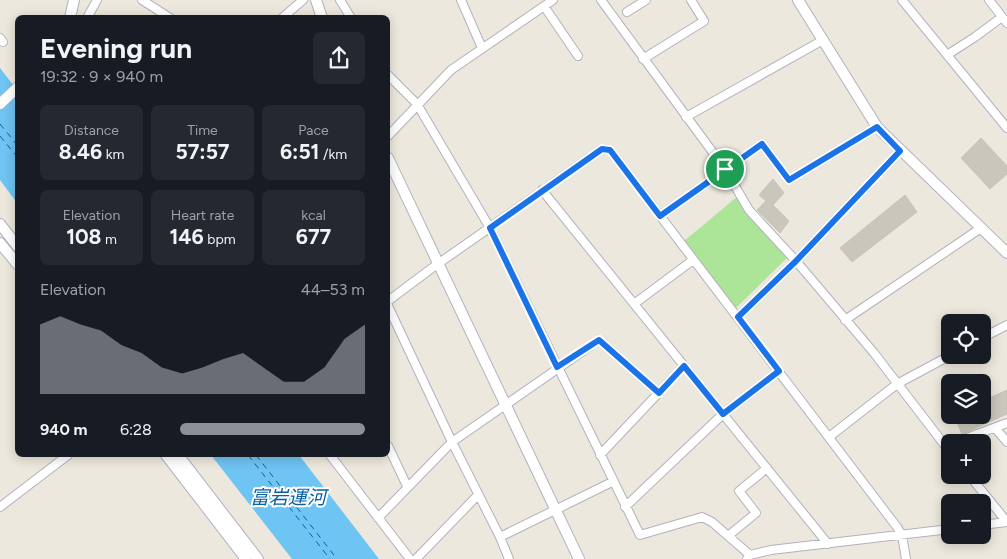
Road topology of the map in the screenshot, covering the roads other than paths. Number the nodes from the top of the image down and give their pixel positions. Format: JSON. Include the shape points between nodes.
{"nodes":[{"id":1,"x":74,"y":0,"type":"edge"},
{"id":2,"x":97,"y":0,"type":"edge"},
{"id":3,"x":142,"y":0,"type":"edge"},
{"id":4,"x":303,"y":0,"type":"edge"},
{"id":5,"x":316,"y":0,"type":"edge"},
{"id":6,"x":340,"y":0,"type":"edge"},
{"id":7,"x":461,"y":0,"type":"edge"},
{"id":8,"x":553,"y":0,"type":"edge"},
{"id":9,"x":602,"y":0,"type":"edge"},
{"id":10,"x":646,"y":0,"type":"edge"},
{"id":11,"x":691,"y":0,"type":"edge"},
{"id":12,"x":798,"y":0,"type":"edge"},
{"id":13,"x":902,"y":0,"type":"edge"},
{"id":14,"x":989,"y":0,"type":"edge"},
{"id":15,"x":544,"y":6,"type":"junction"},
{"id":16,"x":627,"y":12,"type":"dead end"},
{"id":17,"x":71,"y":15,"type":"edge"},
{"id":18,"x":89,"y":15,"type":"edge"},
{"id":19,"x":165,"y":15,"type":"edge"},
{"id":20,"x":286,"y":15,"type":"edge"},
{"id":21,"x":321,"y":15,"type":"edge"},
{"id":22,"x":349,"y":15,"type":"edge"},
{"id":23,"x":1004,"y":20,"type":"edge"},
{"id":24,"x":822,"y":40,"type":"junction"},
{"id":25,"x":482,"y":48,"type":"junction"},
{"id":26,"x":947,"y":55,"type":"junction"},
{"id":27,"x":578,"y":56,"type":"dead end"},
{"id":28,"x":643,"y":59,"type":"junction"},
{"id":29,"x":390,"y":77,"type":"edge"},
{"id":30,"x":15,"y":90,"type":"edge"},
{"id":31,"x":0,"y":104,"type":"edge"},
{"id":32,"x":417,"y":104,"type":"junction"},
{"id":33,"x":686,"y":117,"type":"junction"},
{"id":34,"x":877,"y":127,"type":"junction"},
{"id":35,"x":1007,"y":128,"type":"edge"},
{"id":36,"x":390,"y":134,"type":"edge"},
{"id":37,"x":900,"y":151,"type":"junction"},
{"id":38,"x":390,"y":162,"type":"edge"},
{"id":39,"x":725,"y":169,"type":"junction"},
{"id":40,"x":542,"y":190,"type":"junction"},
{"id":41,"x":660,"y":216,"type":"junction"},
{"id":42,"x":0,"y":224,"type":"edge"},
{"id":43,"x":490,"y":228,"type":"junction"},
{"id":44,"x":981,"y":228,"type":"junction"},
{"id":45,"x":0,"y":243,"type":"edge"},
{"id":46,"x":15,"y":243,"type":"edge"},
{"id":47,"x":1007,"y":253,"type":"edge"},
{"id":48,"x":693,"y":260,"type":"junction"},
{"id":49,"x":15,"y":261,"type":"edge"},
{"id":50,"x":796,"y":261,"type":"junction"},
{"id":51,"x":438,"y":264,"type":"junction"},
{"id":52,"x":390,"y":300,"type":"edge"},
{"id":53,"x":634,"y":304,"type":"junction"},
{"id":54,"x":390,"y":310,"type":"edge"},
{"id":55,"x":738,"y":317,"type":"junction"},
{"id":56,"x":845,"y":320,"type":"junction"},
{"id":57,"x":1007,"y":324,"type":"edge"},
{"id":58,"x":991,"y":333,"type":"edge"},
{"id":59,"x":941,"y":361,"type":"edge"},
{"id":60,"x":684,"y":366,"type":"junction"},
{"id":61,"x":557,"y":367,"type":"junction"},
{"id":62,"x":779,"y":371,"type":"junction"},
{"id":63,"x":897,"y":384,"type":"junction"},
{"id":64,"x":659,"y":393,"type":"junction"},
{"id":65,"x":506,"y":403,"type":"junction"},
{"id":66,"x":723,"y":414,"type":"junction"},
{"id":67,"x":1007,"y":423,"type":"edge"},
{"id":68,"x":995,"y":428,"type":"junction"},
{"id":69,"x":978,"y":434,"type":"edge"},
{"id":70,"x":829,"y":437,"type":"junction"},
{"id":71,"x":941,"y":438,"type":"edge"},
{"id":72,"x":452,"y":442,"type":"junction"},
{"id":73,"x":1007,"y":442,"type":"edge"},
{"id":74,"x":390,"y":450,"type":"edge"},
{"id":75,"x":600,"y":456,"type":"junction"},
{"id":76,"x":65,"y":457,"type":"edge"},
{"id":77,"x":168,"y":457,"type":"edge"},
{"id":78,"x":180,"y":457,"type":"edge"},
{"id":79,"x":332,"y":457,"type":"edge"},
{"id":80,"x":768,"y":468,"type":"junction"},
{"id":81,"x":612,"y":482,"type":"junction"},
{"id":82,"x":976,"y":484,"type":"edge"},
{"id":83,"x":407,"y":486,"type":"junction"},
{"id":84,"x":478,"y":495,"type":"junction"},
{"id":85,"x":0,"y":507,"type":"edge"},
{"id":86,"x":625,"y":507,"type":"junction"},
{"id":87,"x":557,"y":510,"type":"junction"},
{"id":88,"x":378,"y":518,"type":"junction"},
{"id":89,"x":1007,"y":522,"type":"edge"},
{"id":90,"x":991,"y":524,"type":"edge"},
{"id":91,"x":941,"y":530,"type":"edge"},
{"id":92,"x":902,"y":535,"type":"junction"},
{"id":93,"x":728,"y":536,"type":"junction"},
{"id":94,"x":500,"y":537,"type":"junction"},
{"id":95,"x":828,"y":544,"type":"junction"},
{"id":96,"x":748,"y":557,"type":"edge"},
{"id":97,"x":246,"y":559,"type":"edge"},
{"id":98,"x":258,"y":559,"type":"edge"},
{"id":99,"x":410,"y":559,"type":"edge"},
{"id":100,"x":416,"y":559,"type":"edge"},
{"id":101,"x":509,"y":559,"type":"edge"},
{"id":102,"x":579,"y":559,"type":"edge"},
{"id":103,"x":906,"y":559,"type":"edge"}],
"edges":[{"from":1,"to":17,"type":"street"},
{"from":2,"to":18,"type":"street"},
{"from":3,"to":19,"type":"street"},
{"from":4,"to":20,"type":"street"},
{"from":5,"to":21,"type":"street"},
{"from":6,"to":22,"type":"street"},
{"from":7,"to":25,"type":"street"},
{"from":8,"to":15,"type":"street"},
{"from":9,"to":28,"type":"street"},
{"from":10,"to":16,"type":"street"},
{"from":11,"to":28,"type":"street","via":[[704,21]]},
{"from":12,"to":24,"type":"street"},
{"from":13,"to":26,"type":"street"},
{"from":14,"to":23,"type":"street"},
{"from":15,"to":25,"type":"street"},
{"from":15,"to":27,"type":"street"},
{"from":23,"to":26,"type":"street"},
{"from":24,"to":33,"type":"street"},
{"from":24,"to":34,"type":"street"},
{"from":25,"to":32,"type":"street","via":[[451,70]]},
{"from":26,"to":35,"type":"street"},
{"from":28,"to":33,"type":"street"},
{"from":29,"to":32,"type":"street"},
{"from":30,"to":31,"type":"street"},
{"from":32,"to":36,"type":"street"},
{"from":32,"to":43,"type":"street"},
{"from":33,"to":39,"type":"street"},
{"from":34,"to":37,"type":"street"},
{"from":34,"to":39,"type":"street","via":[[789,180],[762,144]]},
{"from":37,"to":44,"type":"street"},
{"from":37,"to":50,"type":"street"},
{"from":38,"to":51,"type":"street"},
{"from":39,"to":41,"type":"street"},
{"from":39,"to":50,"type":"street","via":[[749,210]]},
{"from":40,"to":41,"type":"street","via":[[602,149],[610,150]]},
{"from":40,"to":43,"type":"street"},
{"from":40,"to":53,"type":"street"},
{"from":41,"to":48,"type":"street"},
{"from":42,"to":46,"type":"street"},
{"from":43,"to":51,"type":"street"},
{"from":43,"to":61,"type":"street"},
{"from":44,"to":47,"type":"street"},
{"from":44,"to":56,"type":"street"},
{"from":45,"to":49,"type":"street"},
{"from":48,"to":53,"type":"street"},
{"from":48,"to":55,"type":"street"},
{"from":50,"to":55,"type":"street"},
{"from":50,"to":56,"type":"street"},
{"from":51,"to":52,"type":"street"},
{"from":51,"to":65,"type":"street"},
{"from":53,"to":60,"type":"street"},
{"from":54,"to":72,"type":"street"},
{"from":55,"to":62,"type":"street"},
{"from":56,"to":63,"type":"street"},
{"from":57,"to":58,"type":"street"},
{"from":59,"to":63,"type":"street"},
{"from":60,"to":64,"type":"street"},
{"from":60,"to":66,"type":"street"},
{"from":61,"to":64,"type":"street","via":[[599,340]]},
{"from":61,"to":65,"type":"street"},
{"from":61,"to":75,"type":"street"},
{"from":62,"to":66,"type":"street"},
{"from":62,"to":70,"type":"street"},
{"from":63,"to":70,"type":"street"},
{"from":63,"to":71,"type":"street"},
{"from":64,"to":75,"type":"street"},
{"from":65,"to":72,"type":"street"},
{"from":65,"to":87,"type":"street"},
{"from":66,"to":80,"type":"street"},
{"from":66,"to":86,"type":"street"},
{"from":67,"to":68,"type":"street"},
{"from":68,"to":69,"type":"street"},
{"from":68,"to":73,"type":"street"},
{"from":70,"to":92,"type":"street"},
{"from":72,"to":83,"type":"street"},
{"from":72,"to":84,"type":"street"},
{"from":74,"to":83,"type":"street"},
{"from":75,"to":81,"type":"street"},
{"from":76,"to":85,"type":"street"},
{"from":77,"to":97,"type":"street"},
{"from":78,"to":98,"type":"street"},
{"from":79,"to":88,"type":"street"},
{"from":80,"to":93,"type":"street","via":[[739,491],[756,513]]},
{"from":80,"to":95,"type":"street"},
{"from":81,"to":86,"type":"street"},
{"from":81,"to":87,"type":"street"},
{"from":82,"to":89,"type":"street"},
{"from":83,"to":88,"type":"street"},
{"from":84,"to":94,"type":"street"},
{"from":84,"to":100,"type":"street"},
{"from":86,"to":93,"type":"street","via":[[640,535],[702,517]]},
{"from":87,"to":94,"type":"street"},
{"from":87,"to":102,"type":"street"},
{"from":88,"to":99,"type":"street"},
{"from":89,"to":90,"type":"street"},
{"from":91,"to":92,"type":"street"},
{"from":92,"to":95,"type":"street"},
{"from":92,"to":103,"type":"street"},
{"from":93,"to":96,"type":"street"},
{"from":94,"to":101,"type":"street"},
{"from":95,"to":96,"type":"street","via":[[771,550]]}]}
